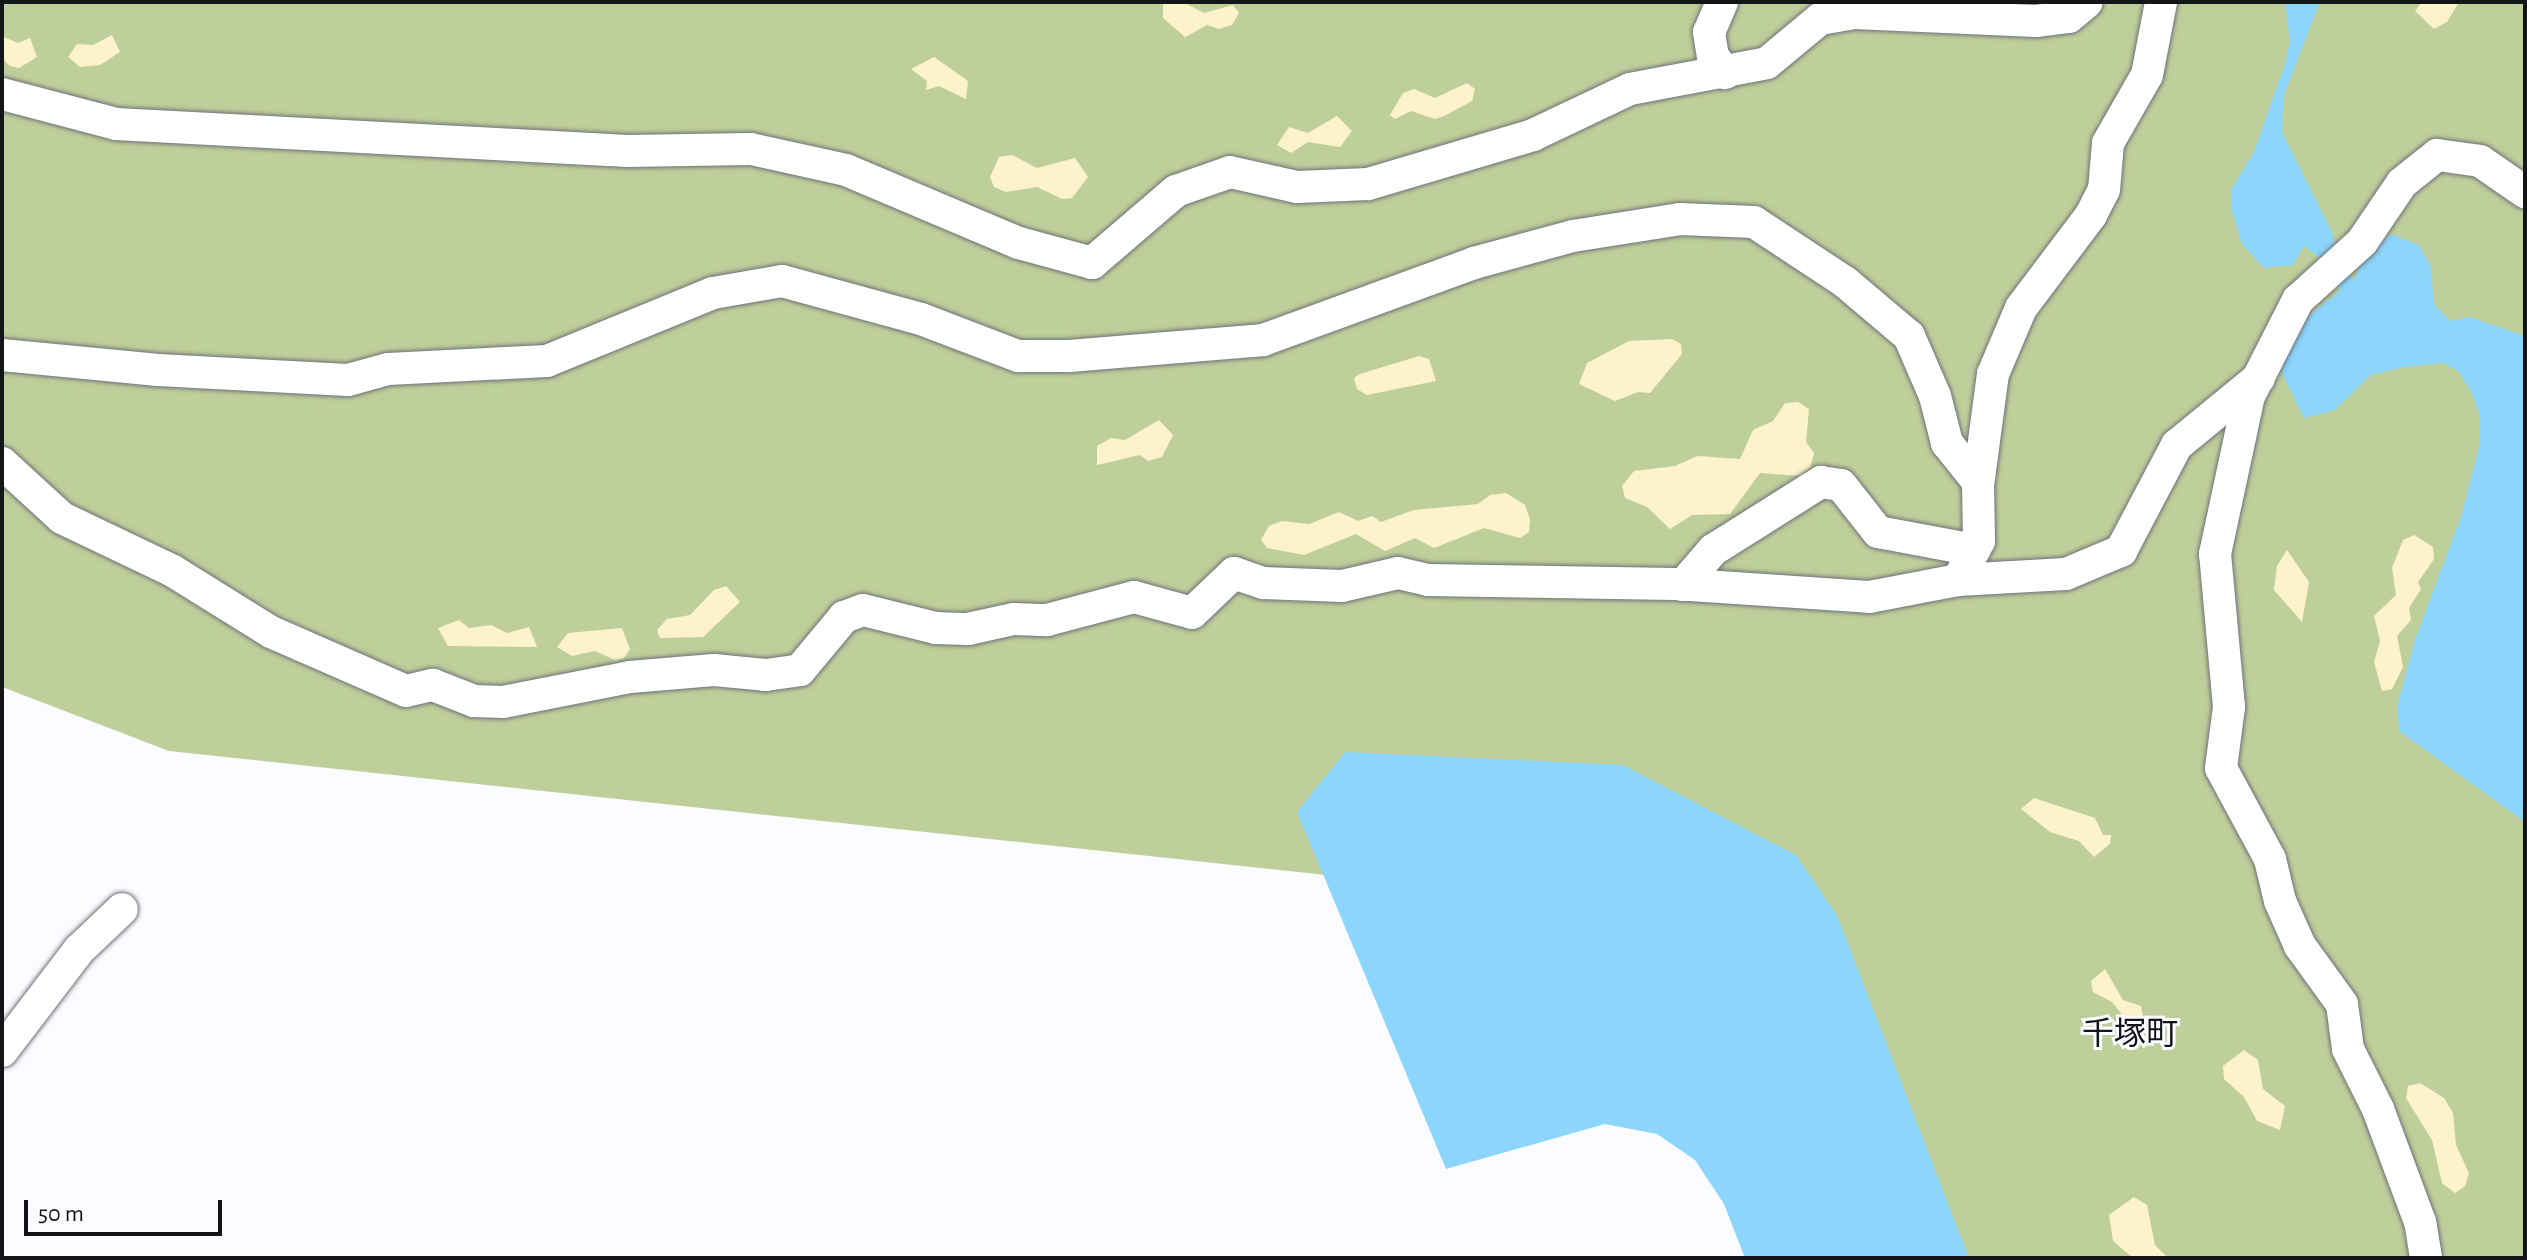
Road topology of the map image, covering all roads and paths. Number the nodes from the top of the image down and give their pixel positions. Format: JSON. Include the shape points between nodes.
{"nodes":[{"id":1,"x":1722,"y":2,"type":"edge"},
{"id":2,"x":2087,"y":2,"type":"edge"},
{"id":3,"x":2161,"y":2,"type":"edge"},
{"id":4,"x":1725,"y":73,"type":"junction"},
{"id":5,"x":2,"y":94,"type":"edge"},
{"id":6,"x":2525,"y":192,"type":"edge"},
{"id":7,"x":2,"y":355,"type":"edge"},
{"id":8,"x":2264,"y":374,"type":"junction"},
{"id":9,"x":2,"y":463,"type":"edge"},
{"id":10,"x":1978,"y":482,"type":"junction"},
{"id":11,"x":1974,"y":550,"type":"junction"},
{"id":12,"x":1958,"y":580,"type":"junction"},
{"id":13,"x":1683,"y":585,"type":"junction"},
{"id":14,"x":122,"y":909,"type":"dead end"},
{"id":15,"x":2,"y":1051,"type":"edge"},
{"id":16,"x":2426,"y":1258,"type":"edge"}],
"edges":[{"from":1,"to":4,"type":"street","via":[[1709,32],[1713,56]]},
{"from":2,"to":4,"type":"street","via":[[2069,17],[2036,21],[1854,13],[1820,19],[1767,63]]},
{"from":3,"to":10,"type":"street","via":[[2147,75],[2108,143],[2104,190],[2021,308],[1993,374]]},
{"from":4,"to":5,"type":"street","via":[[1630,89],[1533,135],[1368,184],[1297,187],[1230,172],[1176,191],[1092,263],[1019,243],[846,170],[751,149],[627,151],[116,124]]},
{"from":6,"to":8,"type":"street","via":[[2480,161],[2437,155],[2402,183],[2362,242],[2298,300],[2275,338]]},
{"from":7,"to":10,"type":"street","via":[[348,380],[388,369],[547,361],[713,293],[782,281],[921,319],[1018,356],[1070,356],[1263,340],[1474,263],[1573,236],[1680,219],[1754,222],[1845,282],[1909,336],[1935,396],[1947,443]]},
{"from":8,"to":12,"type":"street","via":[[2177,445],[2121,551],[2066,574]]},
{"from":8,"to":16,"type":"street","via":[[2249,396],[2215,554],[2229,707],[2221,768],[2270,859],[2280,901],[2300,946],[2342,1004],[2348,1049],[2420,1222]]},
{"from":9,"to":13,"type":"street","via":[[62,518],[173,571],[271,632],[406,691],[433,685],[474,701],[503,702],[630,677],[800,670],[844,617],[863,610],[936,628],[968,629],[1014,619],[1047,620],[1134,597],[1192,613],[1234,573],[1263,583],[1342,586],[1398,573],[1428,580]]},
{"from":10,"to":11,"type":"street","via":[[1979,541]]},
{"from":11,"to":12,"type":"street"},
{"from":11,"to":13,"type":"street","via":[[1878,532],[1841,485],[1821,482],[1713,550]]},
{"from":12,"to":13,"type":"street","via":[[1869,597]]},
{"from":14,"to":15,"type":"street","via":[[79,950]]}]}
